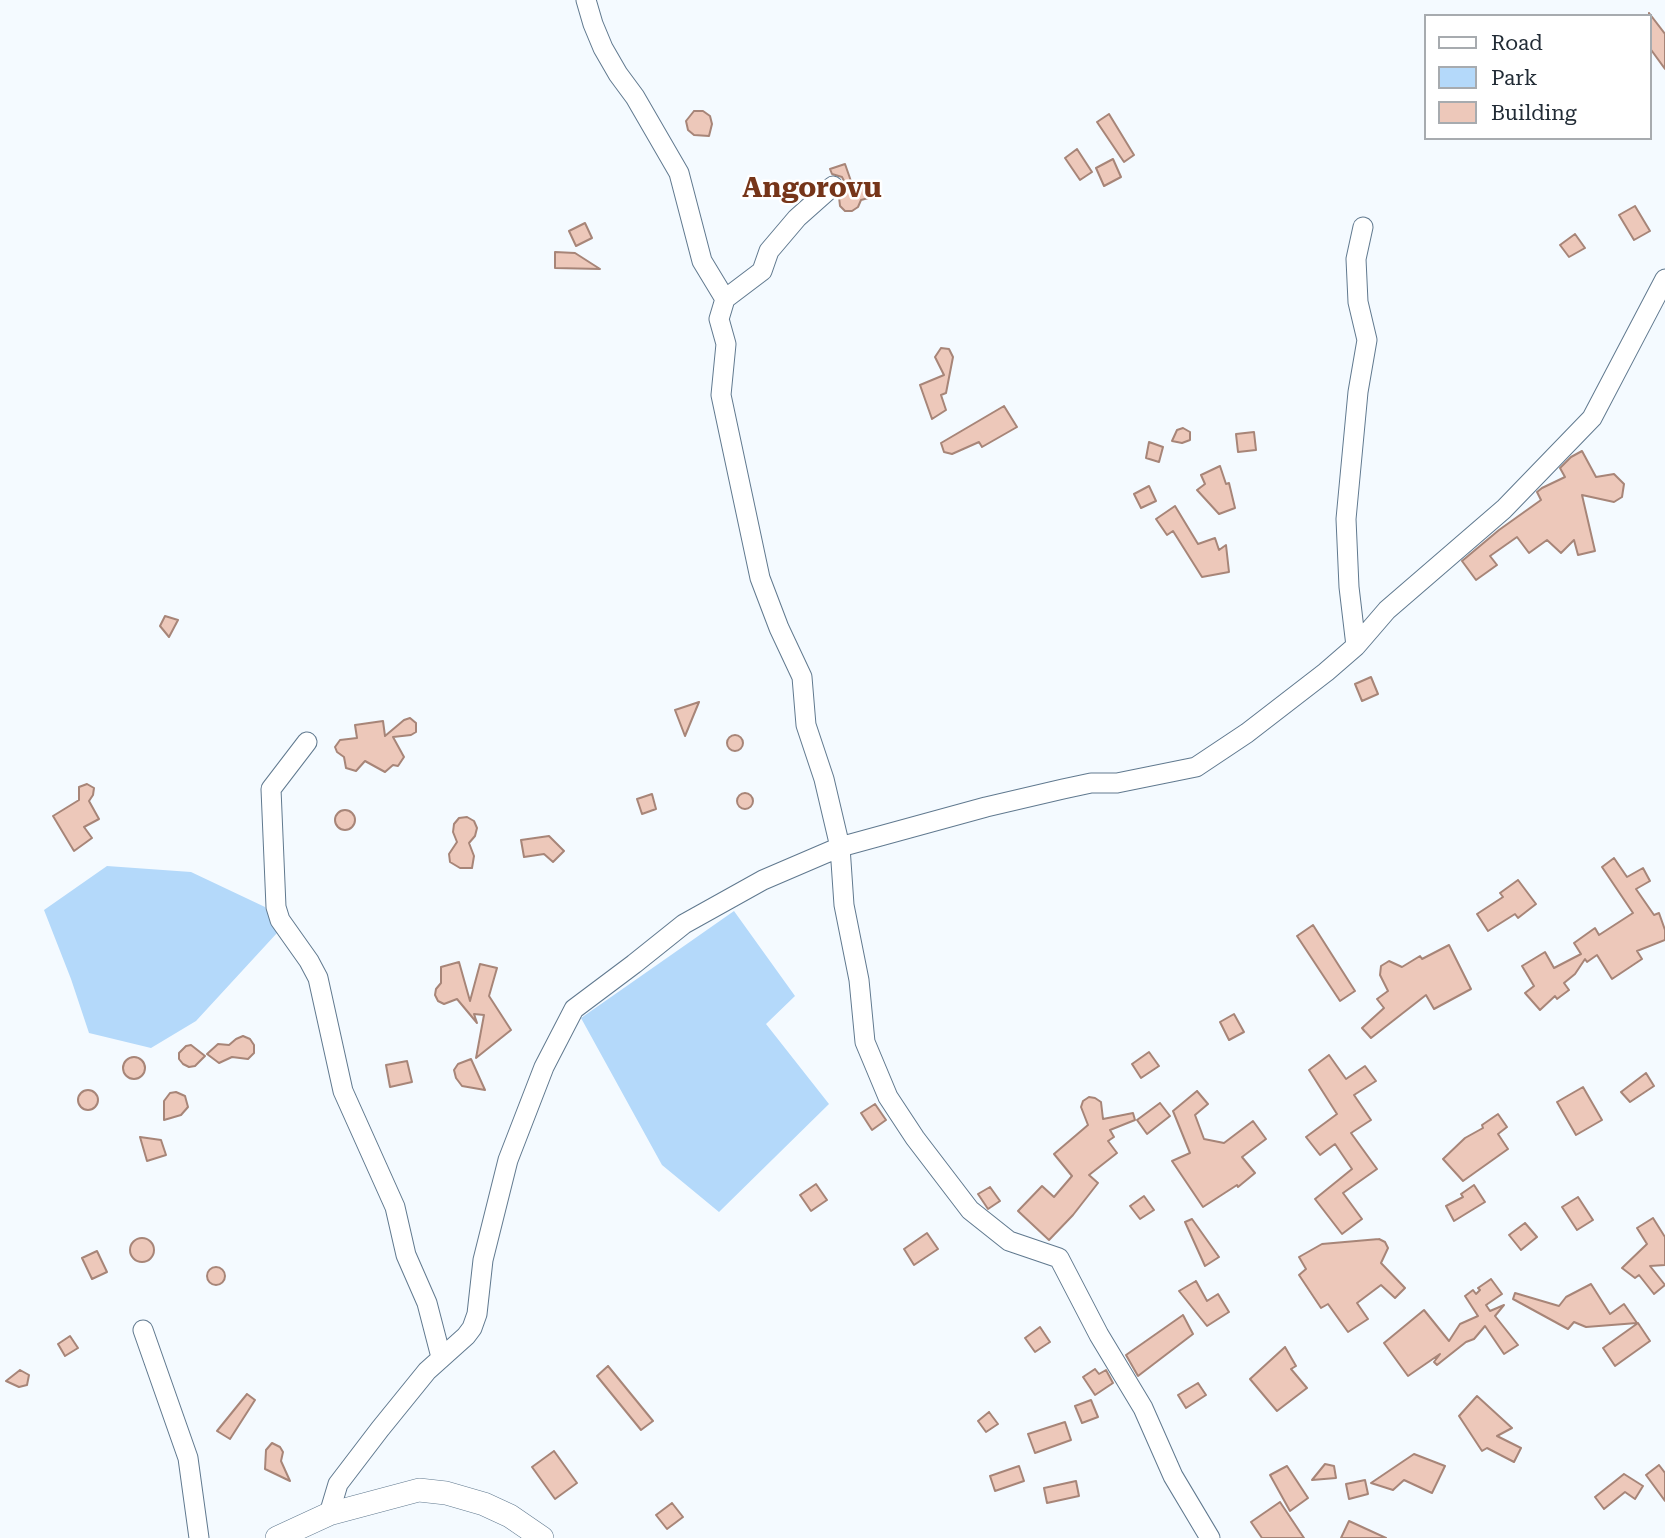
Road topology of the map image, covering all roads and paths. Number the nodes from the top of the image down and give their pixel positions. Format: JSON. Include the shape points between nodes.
{"nodes":[{"id":1,"x":586,"y":0,"type":"edge"},
{"id":2,"x":833,"y":186,"type":"dead end"},
{"id":3,"x":1363,"y":227,"type":"dead end"},
{"id":4,"x":1665,"y":279,"type":"edge"},
{"id":5,"x":725,"y":299,"type":"junction"},
{"id":6,"x":1356,"y":646,"type":"junction"},
{"id":7,"x":307,"y":742,"type":"dead end"},
{"id":8,"x":840,"y":847,"type":"junction"},
{"id":9,"x":143,"y":1330,"type":"dead end"},
{"id":10,"x":441,"y":1357,"type":"junction"},
{"id":11,"x":328,"y":1514,"type":"junction"},
{"id":12,"x":199,"y":1538,"type":"edge"},
{"id":13,"x":277,"y":1538,"type":"edge"},
{"id":14,"x":542,"y":1538,"type":"edge"},
{"id":15,"x":1210,"y":1538,"type":"edge"}],
"edges":[{"from":1,"to":5,"type":"street","via":[[603,48],[679,173],[702,261]]},
{"from":2,"to":5,"type":"street","via":[[769,251],[762,271]]},
{"from":3,"to":6,"type":"street","via":[[1356,259],[1358,302],[1367,340],[1357,392],[1346,519]]},
{"from":4,"to":6,"type":"street","via":[[1592,418],[1504,509],[1387,610]]},
{"from":5,"to":8,"type":"street","via":[[719,319],[726,344],[721,395],[737,474],[760,578],[802,677],[806,725]]},
{"from":6,"to":8,"type":"street","via":[[1196,767],[1072,787]]},
{"from":7,"to":10,"type":"street","via":[[271,789],[276,907],[317,978],[343,1091],[395,1207],[406,1255],[427,1303]]},
{"from":8,"to":10,"type":"street","via":[[763,880],[684,924],[573,1009],[544,1067],[508,1160],[484,1260],[477,1314],[466,1336]]},
{"from":8,"to":15,"type":"street","via":[[865,1042],[888,1097],[970,1210],[1009,1241],[1059,1258]]},
{"from":9,"to":12,"type":"street","via":[[188,1458]]},
{"from":10,"to":11,"type":"street","via":[[338,1484]]},
{"from":11,"to":13,"type":"street"},
{"from":11,"to":14,"type":"street","via":[[419,1490],[446,1493],[510,1516]]}]}
